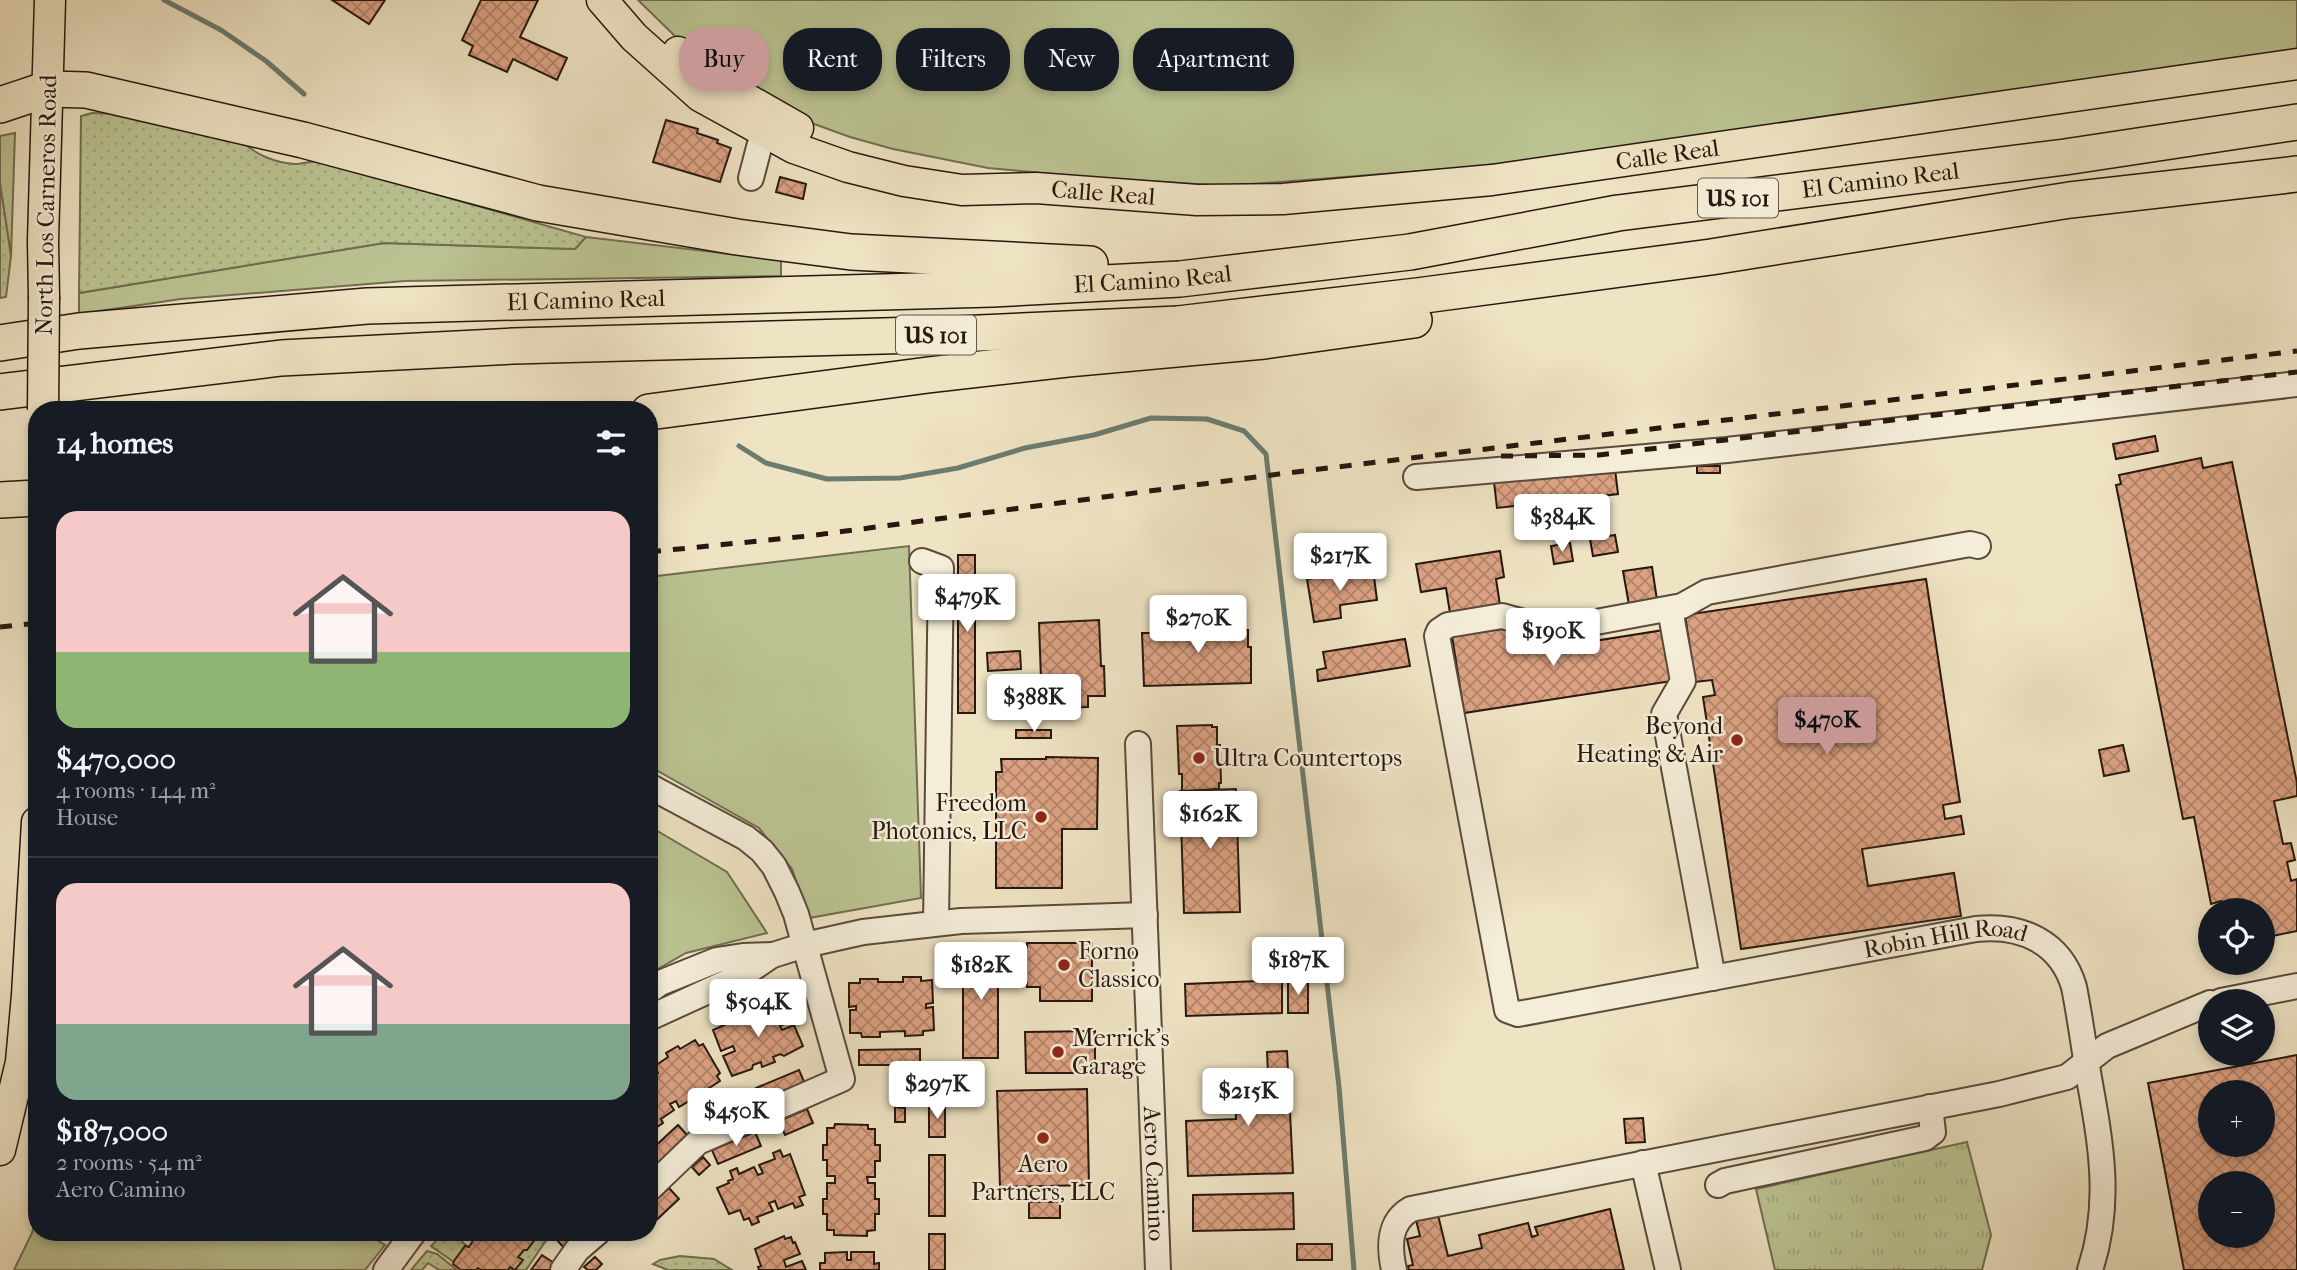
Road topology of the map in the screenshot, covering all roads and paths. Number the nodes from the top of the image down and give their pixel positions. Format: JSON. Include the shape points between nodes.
{"nodes":[{"id":1,"x":50,"y":0,"type":"edge"},
{"id":2,"x":602,"y":0,"type":"edge"},
{"id":3,"x":627,"y":0,"type":"edge"},
{"id":4,"x":2297,"y":64,"type":"edge"},
{"id":5,"x":48,"y":89,"type":"junction"},
{"id":6,"x":0,"y":105,"type":"edge"},
{"id":7,"x":2297,"y":122,"type":"edge"},
{"id":8,"x":764,"y":132,"type":"junction"},
{"id":9,"x":2297,"y":174,"type":"edge"},
{"id":10,"x":751,"y":178,"type":"dead end"},
{"id":11,"x":1035,"y":188,"type":"junction"},
{"id":12,"x":1711,"y":257,"type":"junction"},
{"id":13,"x":1180,"y":279,"type":"junction"},
{"id":14,"x":0,"y":344,"type":"edge"},
{"id":15,"x":2297,"y":384,"type":"edge"},
{"id":16,"x":0,"y":392,"type":"edge"},
{"id":17,"x":43,"y":401,"type":"edge"},
{"id":18,"x":658,"y":411,"type":"edge"},
{"id":19,"x":1416,"y":477,"type":"dead end"},
{"id":20,"x":28,"y":498,"type":"edge"},
{"id":21,"x":0,"y":500,"type":"edge"},
{"id":22,"x":1978,"y":546,"type":"dead end"},
{"id":23,"x":922,"y":561,"type":"dead end"},
{"id":24,"x":1670,"y":609,"type":"junction"},
{"id":25,"x":1138,"y":744,"type":"dead end"},
{"id":26,"x":658,"y":791,"type":"edge"},
{"id":27,"x":1145,"y":915,"type":"junction"},
{"id":28,"x":936,"y":923,"type":"junction"},
{"id":29,"x":805,"y":945,"type":"junction"},
{"id":30,"x":773,"y":955,"type":"junction"},
{"id":31,"x":28,"y":978,"type":"edge"},
{"id":32,"x":1713,"y":978,"type":"junction"},
{"id":33,"x":658,"y":984,"type":"edge"},
{"id":34,"x":2297,"y":986,"type":"edge"},
{"id":35,"x":2275,"y":990,"type":"edge"},
{"id":36,"x":2198,"y":1008,"type":"edge"},
{"id":37,"x":658,"y":1014,"type":"edge"},
{"id":38,"x":2087,"y":1063,"type":"junction"},
{"id":39,"x":1930,"y":1107,"type":"junction"},
{"id":40,"x":0,"y":1150,"type":"edge"},
{"id":41,"x":1643,"y":1163,"type":"junction"},
{"id":42,"x":658,"y":1180,"type":"edge"},
{"id":43,"x":1718,"y":1185,"type":"dead end"},
{"id":44,"x":407,"y":1241,"type":"edge"},
{"id":45,"x":588,"y":1241,"type":"edge"},
{"id":46,"x":386,"y":1270,"type":"edge"},
{"id":47,"x":563,"y":1270,"type":"edge"},
{"id":48,"x":1158,"y":1270,"type":"edge"},
{"id":49,"x":1394,"y":1270,"type":"edge"},
{"id":50,"x":1668,"y":1270,"type":"edge"},
{"id":51,"x":2090,"y":1270,"type":"edge"}],
"edges":[{"from":1,"to":5,"type":"main road","name":"North Los Carneros Road"},
{"from":2,"to":8,"type":"main road","name":"Calle Real","via":[[634,37],[700,96]]},
{"from":3,"to":11,"type":"main road","name":"Calle Real","via":[[710,78],[799,128],[912,165]]},
{"from":4,"to":11,"type":"main road","name":"Calle Real","via":[[1492,180],[1283,199],[1198,200]]},
{"from":5,"to":6,"type":"highway"},
{"from":5,"to":13,"type":"highway","via":[[86,90],[303,140],[538,203],[713,233],[851,252],[1123,266]]},
{"from":5,"to":17,"type":"main road","name":"North Los Carneros Road","bridge":true},
{"from":7,"to":13,"type":"highway","name":"El Camino Real","number":"US 101","via":[[2065,157],[1618,214],[1410,252]]},
{"from":8,"to":10,"type":"street"},
{"from":8,"to":11,"type":"main road","name":"Calle Real","via":[[848,167],[904,181],[962,190]]},
{"from":9,"to":12,"type":"highway","name":"El Camino Real","number":"US 101","via":[[2070,200]]},
{"from":12,"to":16,"type":"highway","name":"El Camino Real","number":"US 101","via":[[1178,324],[513,346],[295,358]]},
{"from":12,"to":18,"type":"highway","via":[[1596,295],[1264,341],[928,375]]},
{"from":13,"to":14,"type":"highway","name":"El Camino Real","number":"US 101","via":[[992,289],[368,306],[79,331]]},
{"from":15,"to":19,"type":"street","via":[[1727,450]]},
{"from":20,"to":21,"type":"highway"},
{"from":22,"to":24,"type":"street","via":[[1707,592]]},
{"from":23,"to":28,"type":"street","via":[[941,568]]},
{"from":24,"to":32,"type":"street","via":[[1682,681],[1664,714]]},
{"from":24,"to":32,"type":"street","name":"Robin Hill Road","via":[[1553,629],[1502,615],[1448,625],[1439,631],[1438,642],[1505,1006],[1510,1013]]},
{"from":25,"to":27,"type":"street","name":"Aero Camino"},
{"from":26,"to":29,"type":"street","via":[[762,851],[787,892]]},
{"from":27,"to":28,"type":"street"},
{"from":27,"to":48,"type":"street","name":"Aero Camino"},
{"from":28,"to":29,"type":"street"},
{"from":29,"to":30,"type":"street"},
{"from":29,"to":42,"type":"street","via":[[842,1079],[698,1142]]},
{"from":30,"to":33,"type":"street","via":[[717,960]]},
{"from":30,"to":37,"type":"street","via":[[743,975]]},
{"from":31,"to":40,"type":"main road","via":[[21,1062]]},
{"from":32,"to":38,"type":"street","name":"Robin Hill Road","via":[[1976,929],[2019,931],[2052,950],[2066,965]]},
{"from":34,"to":35,"type":"street"},
{"from":36,"to":38,"type":"street","via":[[2107,1046]]},
{"from":38,"to":39,"type":"street","via":[[2067,1077]]},
{"from":38,"to":51,"type":"street","name":"Robin Hill Road","via":[[2104,1179]]},
{"from":39,"to":41,"type":"street"},
{"from":39,"to":43,"type":"street","via":[[1933,1132],[1925,1139]]},
{"from":41,"to":49,"type":"street","via":[[1411,1209],[1402,1213],[1393,1229]]},
{"from":41,"to":50,"type":"street"},
{"from":44,"to":46,"type":"street"},
{"from":45,"to":47,"type":"street"}]}
